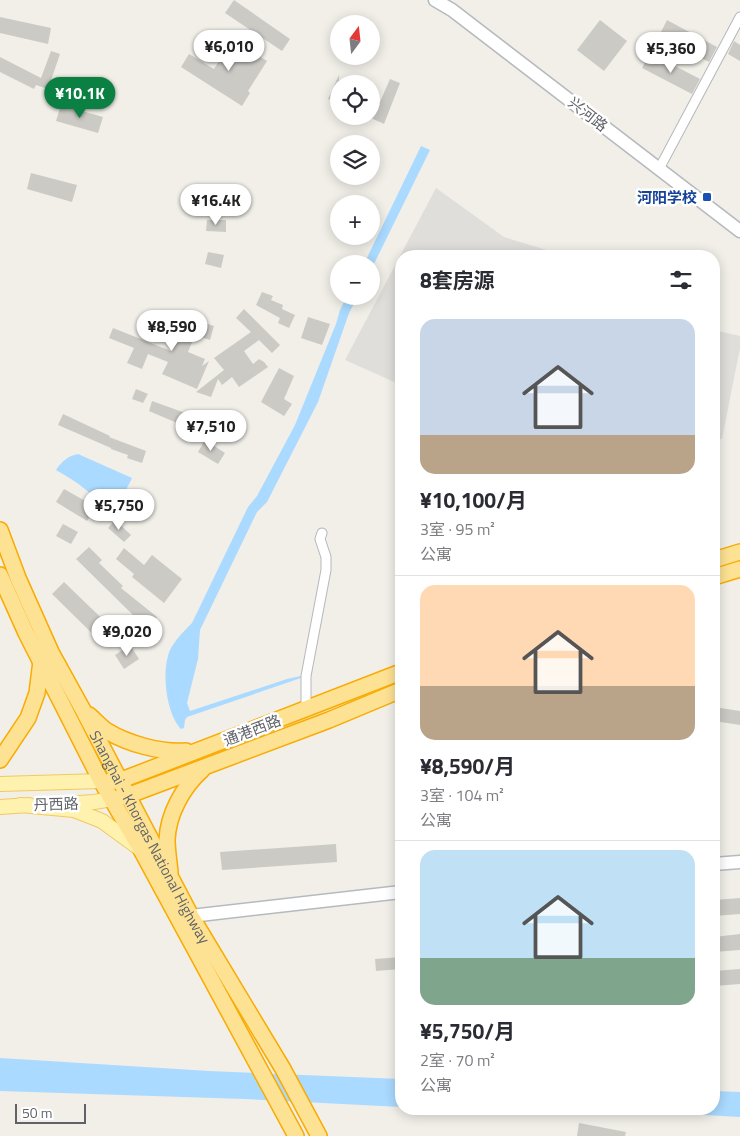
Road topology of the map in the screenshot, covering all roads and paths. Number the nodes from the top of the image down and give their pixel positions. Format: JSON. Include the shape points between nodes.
{"nodes":[{"id":1,"x":435,"y":0,"type":"edge"},
{"id":2,"x":740,"y":17,"type":"edge"},
{"id":3,"x":659,"y":169,"type":"junction"},
{"id":4,"x":740,"y":231,"type":"edge"},
{"id":5,"x":0,"y":530,"type":"edge"},
{"id":6,"x":322,"y":533,"type":"dead end"},
{"id":7,"x":740,"y":552,"type":"edge"},
{"id":8,"x":720,"y":558,"type":"edge"},
{"id":9,"x":740,"y":569,"type":"edge"},
{"id":10,"x":0,"y":575,"type":"edge"},
{"id":11,"x":720,"y":575,"type":"edge"},
{"id":12,"x":41,"y":661,"type":"junction"},
{"id":13,"x":395,"y":674,"type":"edge"},
{"id":14,"x":395,"y":692,"type":"edge"},
{"id":15,"x":306,"y":709,"type":"junction"},
{"id":16,"x":83,"y":710,"type":"junction"},
{"id":17,"x":203,"y":749,"type":"junction"},
{"id":18,"x":0,"y":760,"type":"edge"},
{"id":19,"x":208,"y":765,"type":"junction"},
{"id":20,"x":119,"y":781,"type":"junction"},
{"id":21,"x":101,"y":782,"type":"junction"},
{"id":22,"x":0,"y":784,"type":"edge"},
{"id":23,"x":127,"y":796,"type":"junction"},
{"id":24,"x":112,"y":798,"type":"junction"},
{"id":25,"x":20,"y":805,"type":"junction"},
{"id":26,"x":0,"y":806,"type":"edge"},
{"id":27,"x":140,"y":848,"type":"junction"},
{"id":28,"x":740,"y":862,"type":"edge"},
{"id":29,"x":720,"y":864,"type":"edge"},
{"id":30,"x":171,"y":878,"type":"junction"},
{"id":31,"x":395,"y":893,"type":"edge"},
{"id":32,"x":191,"y":916,"type":"junction"},
{"id":33,"x":296,"y":1136,"type":"edge"},
{"id":34,"x":319,"y":1136,"type":"edge"}],
"edges":[{"from":1,"to":3,"type":"street","name":"兴河路"},
{"from":2,"to":3,"type":"street"},
{"from":3,"to":4,"type":"street","name":"兴河路"},
{"from":5,"to":16,"type":"highway","name":"Shanghai - Khorgas National Highway","via":[[51,652]]},
{"from":6,"to":15,"type":"street","via":[[320,539],[326,570],[306,676]]},
{"from":7,"to":8,"type":"highway"},
{"from":9,"to":11,"type":"highway"},
{"from":10,"to":12,"type":"highway","name":"Shanghai - Khorgas National Highway"},
{"from":12,"to":18,"type":"highway","via":[[37,692],[28,718]]},
{"from":12,"to":21,"type":"highway","name":"Shanghai - Khorgas National Highway"},
{"from":13,"to":15,"type":"highway","name":"通港西路"},
{"from":14,"to":19,"type":"highway","name":"通港西路"},
{"from":15,"to":17,"type":"highway","name":"通港西路"},
{"from":16,"to":17,"type":"highway","via":[[106,730],[133,742],[170,751]]},
{"from":16,"to":20,"type":"highway","name":"Shanghai - Khorgas National Highway"},
{"from":17,"to":20,"type":"highway","name":"通港西路"},
{"from":19,"to":23,"type":"highway","name":"通港西路"},
{"from":19,"to":30,"type":"highway","via":[[191,780],[175,808],[167,839]]},
{"from":20,"to":21,"type":"highway","name":"通港西路"},
{"from":20,"to":23,"type":"highway","name":"Shanghai - Khorgas National Highway"},
{"from":21,"to":22,"type":"main road","name":"丹西路"},
{"from":21,"to":24,"type":"highway","name":"Shanghai - Khorgas National Highway"},
{"from":23,"to":24,"type":"highway","name":"通港西路"},
{"from":23,"to":30,"type":"highway","name":"Shanghai - Khorgas National Highway"},
{"from":24,"to":25,"type":"main road","name":"丹西路","via":[[94,802]]},
{"from":24,"to":27,"type":"highway","name":"Shanghai - Khorgas National Highway"},
{"from":25,"to":26,"type":"main road","name":"丹西路"},
{"from":25,"to":27,"type":"main road","via":[[74,810],[102,821]]},
{"from":27,"to":33,"type":"highway","name":"Shanghai - Khorgas National Highway"},
{"from":28,"to":29,"type":"street"},
{"from":30,"to":32,"type":"highway","name":"Shanghai - Khorgas National Highway"},
{"from":31,"to":32,"type":"street"},
{"from":32,"to":34,"type":"highway","name":"Shanghai - Khorgas National Highway","via":[[284,1069]]}]}
